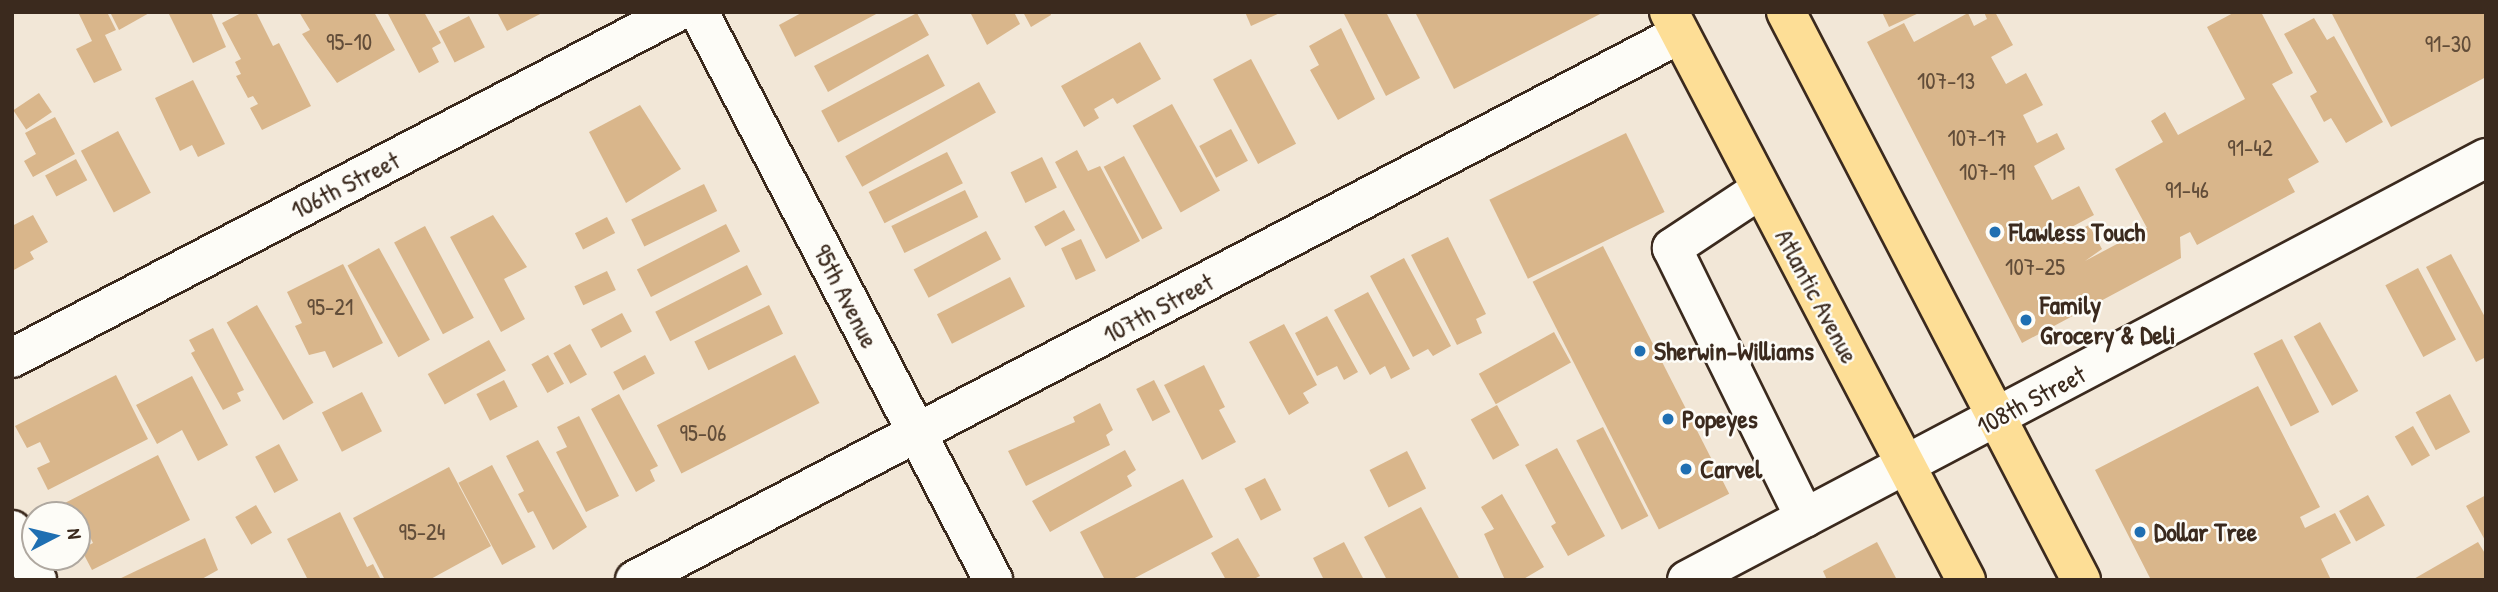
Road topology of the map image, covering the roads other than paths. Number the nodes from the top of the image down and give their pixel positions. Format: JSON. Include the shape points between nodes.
{"nodes":[{"id":1,"x":677,"y":12,"type":"edge"},
{"id":2,"x":699,"y":12,"type":"edge"},
{"id":3,"x":1786,"y":12,"type":"edge"},
{"id":4,"x":1675,"y":23,"type":"edge"},
{"id":5,"x":2486,"y":158,"type":"edge"},
{"id":6,"x":1761,"y":189,"type":"junction"},
{"id":7,"x":12,"y":358,"type":"edge"},
{"id":8,"x":1997,"y":418,"type":"junction"},
{"id":9,"x":918,"y":434,"type":"junction"},
{"id":10,"x":1906,"y":466,"type":"junction"},
{"id":11,"x":1805,"y":518,"type":"junction"},
{"id":12,"x":12,"y":530,"type":"edge"},
{"id":13,"x":37,"y":580,"type":"edge"},
{"id":14,"x":635,"y":580,"type":"edge"},
{"id":15,"x":993,"y":580,"type":"edge"},
{"id":16,"x":1687,"y":580,"type":"edge"},
{"id":17,"x":1965,"y":580,"type":"edge"},
{"id":18,"x":2081,"y":580,"type":"edge"}],
"edges":[{"from":1,"to":7,"type":"street","name":"106th Street"},
{"from":2,"to":9,"type":"street","name":"95th Avenue"},
{"from":3,"to":8,"type":"main road"},
{"from":4,"to":6,"type":"main road","name":"Atlantic Avenue"},
{"from":4,"to":9,"type":"street","name":"107th Street"},
{"from":5,"to":8,"type":"street","name":"108th Street"},
{"from":6,"to":10,"type":"main road","name":"Atlantic Avenue"},
{"from":6,"to":11,"type":"street","via":[[1672,248]]},
{"from":8,"to":10,"type":"street","name":"108th Street"},
{"from":8,"to":18,"type":"main road"},
{"from":9,"to":14,"type":"street","name":"107th Street"},
{"from":9,"to":15,"type":"street","name":"95th Avenue"},
{"from":10,"to":11,"type":"street","name":"108th Street"},
{"from":10,"to":17,"type":"main road","name":"Atlantic Avenue"},
{"from":11,"to":16,"type":"street","name":"108th Street"},
{"from":12,"to":13,"type":"street"}]}
